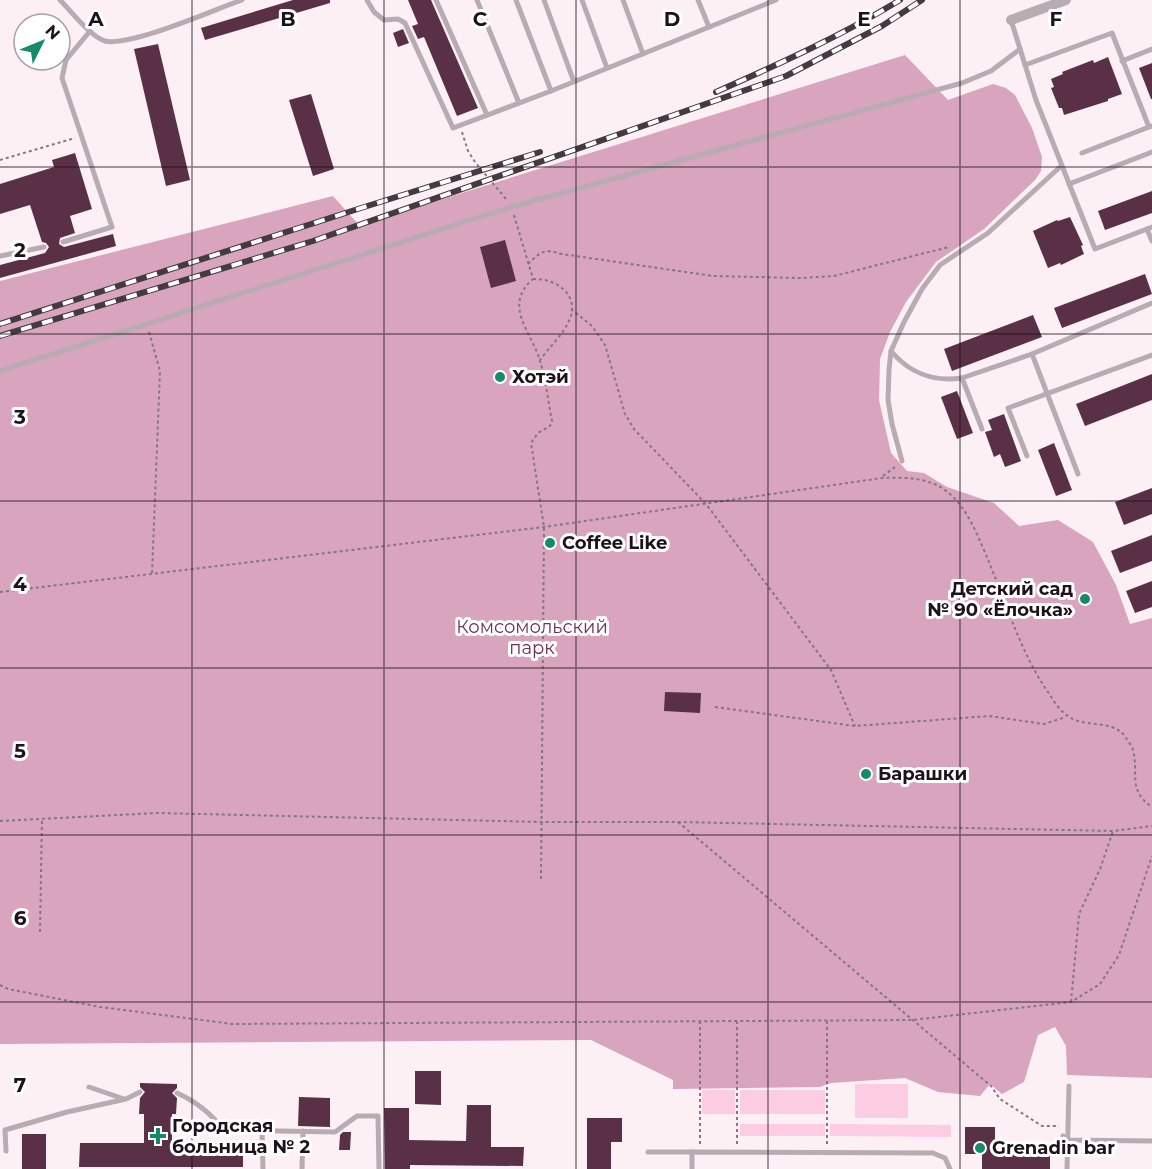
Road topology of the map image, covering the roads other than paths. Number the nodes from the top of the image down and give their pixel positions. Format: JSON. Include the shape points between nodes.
{"nodes":[{"id":1,"x":60,"y":0,"type":"edge"},
{"id":2,"x":242,"y":0,"type":"edge"},
{"id":3,"x":367,"y":0,"type":"edge"},
{"id":4,"x":436,"y":0,"type":"edge"},
{"id":5,"x":477,"y":0,"type":"edge"},
{"id":6,"x":516,"y":0,"type":"edge"},
{"id":7,"x":544,"y":0,"type":"edge"},
{"id":8,"x":582,"y":0,"type":"edge"},
{"id":9,"x":623,"y":0,"type":"edge"},
{"id":10,"x":698,"y":0,"type":"edge"},
{"id":11,"x":776,"y":0,"type":"edge"},
{"id":12,"x":1066,"y":0,"type":"edge"},
{"id":13,"x":1011,"y":20,"type":"joint"},
{"id":14,"x":709,"y":27,"type":"junction"},
{"id":15,"x":90,"y":31,"type":"junction"},
{"id":16,"x":1152,"y":49,"type":"edge"},
{"id":17,"x":1020,"y":50,"type":"junction"},
{"id":18,"x":642,"y":54,"type":"junction"},
{"id":19,"x":1122,"y":61,"type":"junction"},
{"id":20,"x":1025,"y":65,"type":"junction"},
{"id":21,"x":607,"y":68,"type":"junction"},
{"id":22,"x":574,"y":82,"type":"junction"},
{"id":23,"x":551,"y":91,"type":"junction"},
{"id":24,"x":519,"y":103,"type":"junction"},
{"id":25,"x":488,"y":115,"type":"junction"},
{"id":26,"x":1150,"y":126,"type":"edge"},
{"id":27,"x":1152,"y":152,"type":"edge"},
{"id":28,"x":1082,"y":153,"type":"dead end"},
{"id":29,"x":1061,"y":166,"type":"junction"},
{"id":30,"x":1069,"y":184,"type":"junction"},
{"id":31,"x":1149,"y":228,"type":"edge"},
{"id":32,"x":1152,"y":241,"type":"edge"},
{"id":33,"x":63,"y":242,"type":"dead end"},
{"id":34,"x":44,"y":247,"type":"dead end"},
{"id":35,"x":0,"y":256,"type":"edge"},
{"id":36,"x":1152,"y":303,"type":"edge"},
{"id":37,"x":891,"y":351,"type":"junction"},
{"id":38,"x":1032,"y":354,"type":"junction"},
{"id":39,"x":1152,"y":355,"type":"edge"},
{"id":40,"x":0,"y":371,"type":"edge"},
{"id":41,"x":962,"y":378,"type":"junction"},
{"id":42,"x":1047,"y":393,"type":"junction"},
{"id":43,"x":982,"y":429,"type":"dead end"},
{"id":44,"x":1027,"y":456,"type":"dead end"},
{"id":45,"x":902,"y":461,"type":"road end"},
{"id":46,"x":1078,"y":474,"type":"dead end"},
{"id":47,"x":1069,"y":1086,"type":"dead end"},
{"id":48,"x":89,"y":1087,"type":"dead end"},
{"id":49,"x":140,"y":1092,"type":"dead end"},
{"id":50,"x":177,"y":1093,"type":"dead end"},
{"id":51,"x":126,"y":1100,"type":"junction"},
{"id":52,"x":262,"y":1131,"type":"junction"},
{"id":53,"x":303,"y":1131,"type":"junction"},
{"id":54,"x":1065,"y":1138,"type":"junction"},
{"id":55,"x":1152,"y":1141,"type":"edge"},
{"id":56,"x":6,"y":1151,"type":"dead end"},
{"id":57,"x":648,"y":1152,"type":"dead end"},
{"id":58,"x":692,"y":1152,"type":"junction"},
{"id":59,"x":263,"y":1169,"type":"edge"},
{"id":60,"x":302,"y":1169,"type":"edge"},
{"id":61,"x":379,"y":1169,"type":"edge"},
{"id":62,"x":692,"y":1169,"type":"edge"},
{"id":63,"x":950,"y":1169,"type":"edge"},
{"id":64,"x":1066,"y":1169,"type":"edge"}],
"edges":[{"from":1,"to":15,"type":"lane"},
{"from":2,"to":15,"type":"lane","via":[[135,39],[104,41]]},
{"from":3,"to":25,"type":"lane","via":[[384,20],[405,23],[453,128]]},
{"from":4,"to":25,"type":"lane"},
{"from":5,"to":24,"type":"lane"},
{"from":6,"to":23,"type":"lane"},
{"from":7,"to":22,"type":"lane"},
{"from":8,"to":21,"type":"lane"},
{"from":9,"to":18,"type":"lane"},
{"from":10,"to":14,"type":"lane"},
{"from":11,"to":14,"type":"lane"},
{"from":12,"to":13,"type":"street"},
{"from":13,"to":17,"type":"lane"},
{"from":14,"to":18,"type":"lane"},
{"from":15,"to":33,"type":"lane","via":[[66,60],[62,78],[112,228]]},
{"from":16,"to":19,"type":"lane"},
{"from":17,"to":20,"type":"lane"},
{"from":17,"to":40,"type":"lane","via":[[991,71],[962,83],[512,207]]},
{"from":18,"to":21,"type":"lane"},
{"from":19,"to":20,"type":"lane","via":[[1112,33]]},
{"from":19,"to":26,"type":"lane"},
{"from":20,"to":29,"type":"lane"},
{"from":21,"to":22,"type":"lane"},
{"from":22,"to":23,"type":"lane"},
{"from":23,"to":24,"type":"lane"},
{"from":24,"to":25,"type":"lane"},
{"from":26,"to":28,"type":"lane"},
{"from":27,"to":30,"type":"lane"},
{"from":29,"to":30,"type":"lane"},
{"from":29,"to":37,"type":"lane","via":[[988,232],[940,265],[922,289]]},
{"from":30,"to":31,"type":"lane","via":[[1095,249]]},
{"from":31,"to":32,"type":"lane"},
{"from":34,"to":35,"type":"lane"},
{"from":36,"to":38,"type":"lane"},
{"from":37,"to":41,"type":"lane","via":[[922,375]]},
{"from":37,"to":45,"type":"lane","via":[[888,400]]},
{"from":38,"to":41,"type":"lane"},
{"from":38,"to":42,"type":"lane"},
{"from":39,"to":42,"type":"lane"},
{"from":41,"to":43,"type":"lane"},
{"from":42,"to":44,"type":"lane","via":[[1008,408]]},
{"from":42,"to":46,"type":"lane"},
{"from":47,"to":54,"type":"lane"},
{"from":48,"to":51,"type":"lane"},
{"from":49,"to":51,"type":"lane"},
{"from":50,"to":52,"type":"lane","via":[[194,1100],[224,1130]]},
{"from":51,"to":56,"type":"lane","via":[[5,1130]]},
{"from":52,"to":53,"type":"lane"},
{"from":52,"to":59,"type":"lane"},
{"from":53,"to":60,"type":"lane"},
{"from":53,"to":61,"type":"lane","via":[[334,1132],[357,1116],[378,1116]]},
{"from":54,"to":55,"type":"lane"},
{"from":54,"to":64,"type":"lane"},
{"from":57,"to":58,"type":"lane"},
{"from":58,"to":62,"type":"lane"},
{"from":58,"to":63,"type":"lane","via":[[933,1153],[945,1158]]}]}
